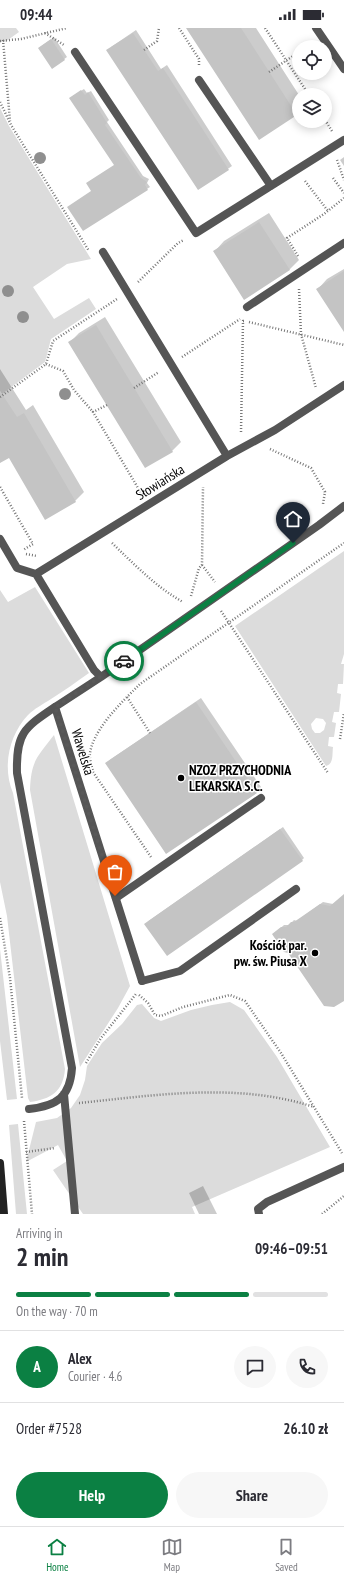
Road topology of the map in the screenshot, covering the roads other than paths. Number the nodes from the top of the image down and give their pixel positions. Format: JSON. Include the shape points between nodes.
{"nodes":[{"id":1,"x":316,"y":28,"type":"edge"},
{"id":2,"x":75,"y":52,"type":"road end"},
{"id":3,"x":344,"y":69,"type":"edge"},
{"id":4,"x":199,"y":80,"type":"road end"},
{"id":5,"x":344,"y":140,"type":"edge"},
{"id":6,"x":271,"y":186,"type":"junction"},
{"id":7,"x":344,"y":243,"type":"edge"},
{"id":8,"x":103,"y":252,"type":"dead end"},
{"id":9,"x":248,"y":307,"type":"dead end"},
{"id":10,"x":344,"y":385,"type":"edge"},
{"id":11,"x":227,"y":456,"type":"junction"},
{"id":12,"x":344,"y":506,"type":"edge"},
{"id":13,"x":0,"y":539,"type":"edge"},
{"id":14,"x":36,"y":574,"type":"junction"},
{"id":15,"x":101,"y":677,"type":"junction"},
{"id":16,"x":55,"y":707,"type":"junction"},
{"id":17,"x":261,"y":798,"type":"dead end"},
{"id":18,"x":296,"y":889,"type":"dead end"},
{"id":19,"x":116,"y":898,"type":"junction"},
{"id":20,"x":64,"y":1094,"type":"junction"},
{"id":21,"x":26,"y":1107,"type":"road end"},
{"id":22,"x":0,"y":1163,"type":"edge"},
{"id":23,"x":344,"y":1167,"type":"edge"},
{"id":24,"x":4,"y":1214,"type":"edge"},
{"id":25,"x":75,"y":1214,"type":"edge"},
{"id":26,"x":259,"y":1214,"type":"edge"}],
"edges":[{"from":1,"to":3,"type":"street"},
{"from":2,"to":6,"type":"street","via":[[196,233]]},
{"from":4,"to":6,"type":"street"},
{"from":5,"to":6,"type":"street"},
{"from":7,"to":9,"type":"street"},
{"from":8,"to":11,"type":"street"},
{"from":10,"to":11,"type":"street","name":"Słowiańska","via":[[275,430]]},
{"from":11,"to":14,"type":"street","name":"Słowiańska"},
{"from":12,"to":15,"type":"street"},
{"from":13,"to":14,"type":"street","via":[[17,568]]},
{"from":14,"to":15,"type":"street","via":[[94,670]]},
{"from":15,"to":16,"type":"street"},
{"from":16,"to":19,"type":"street","name":"Wawelska"},
{"from":16,"to":20,"type":"street","via":[[31,724],[21,738],[17,773],[72,1068],[70,1083]]},
{"from":17,"to":19,"type":"street"},
{"from":18,"to":19,"type":"street","name":"Wawelska","via":[[180,971],[142,981]]},
{"from":20,"to":21,"type":"street","via":[[55,1103],[39,1108]]},
{"from":20,"to":25,"type":"street"},
{"from":22,"to":24,"type":"street"},
{"from":23,"to":26,"type":"street","via":[[267,1202],[258,1209]]}]}
